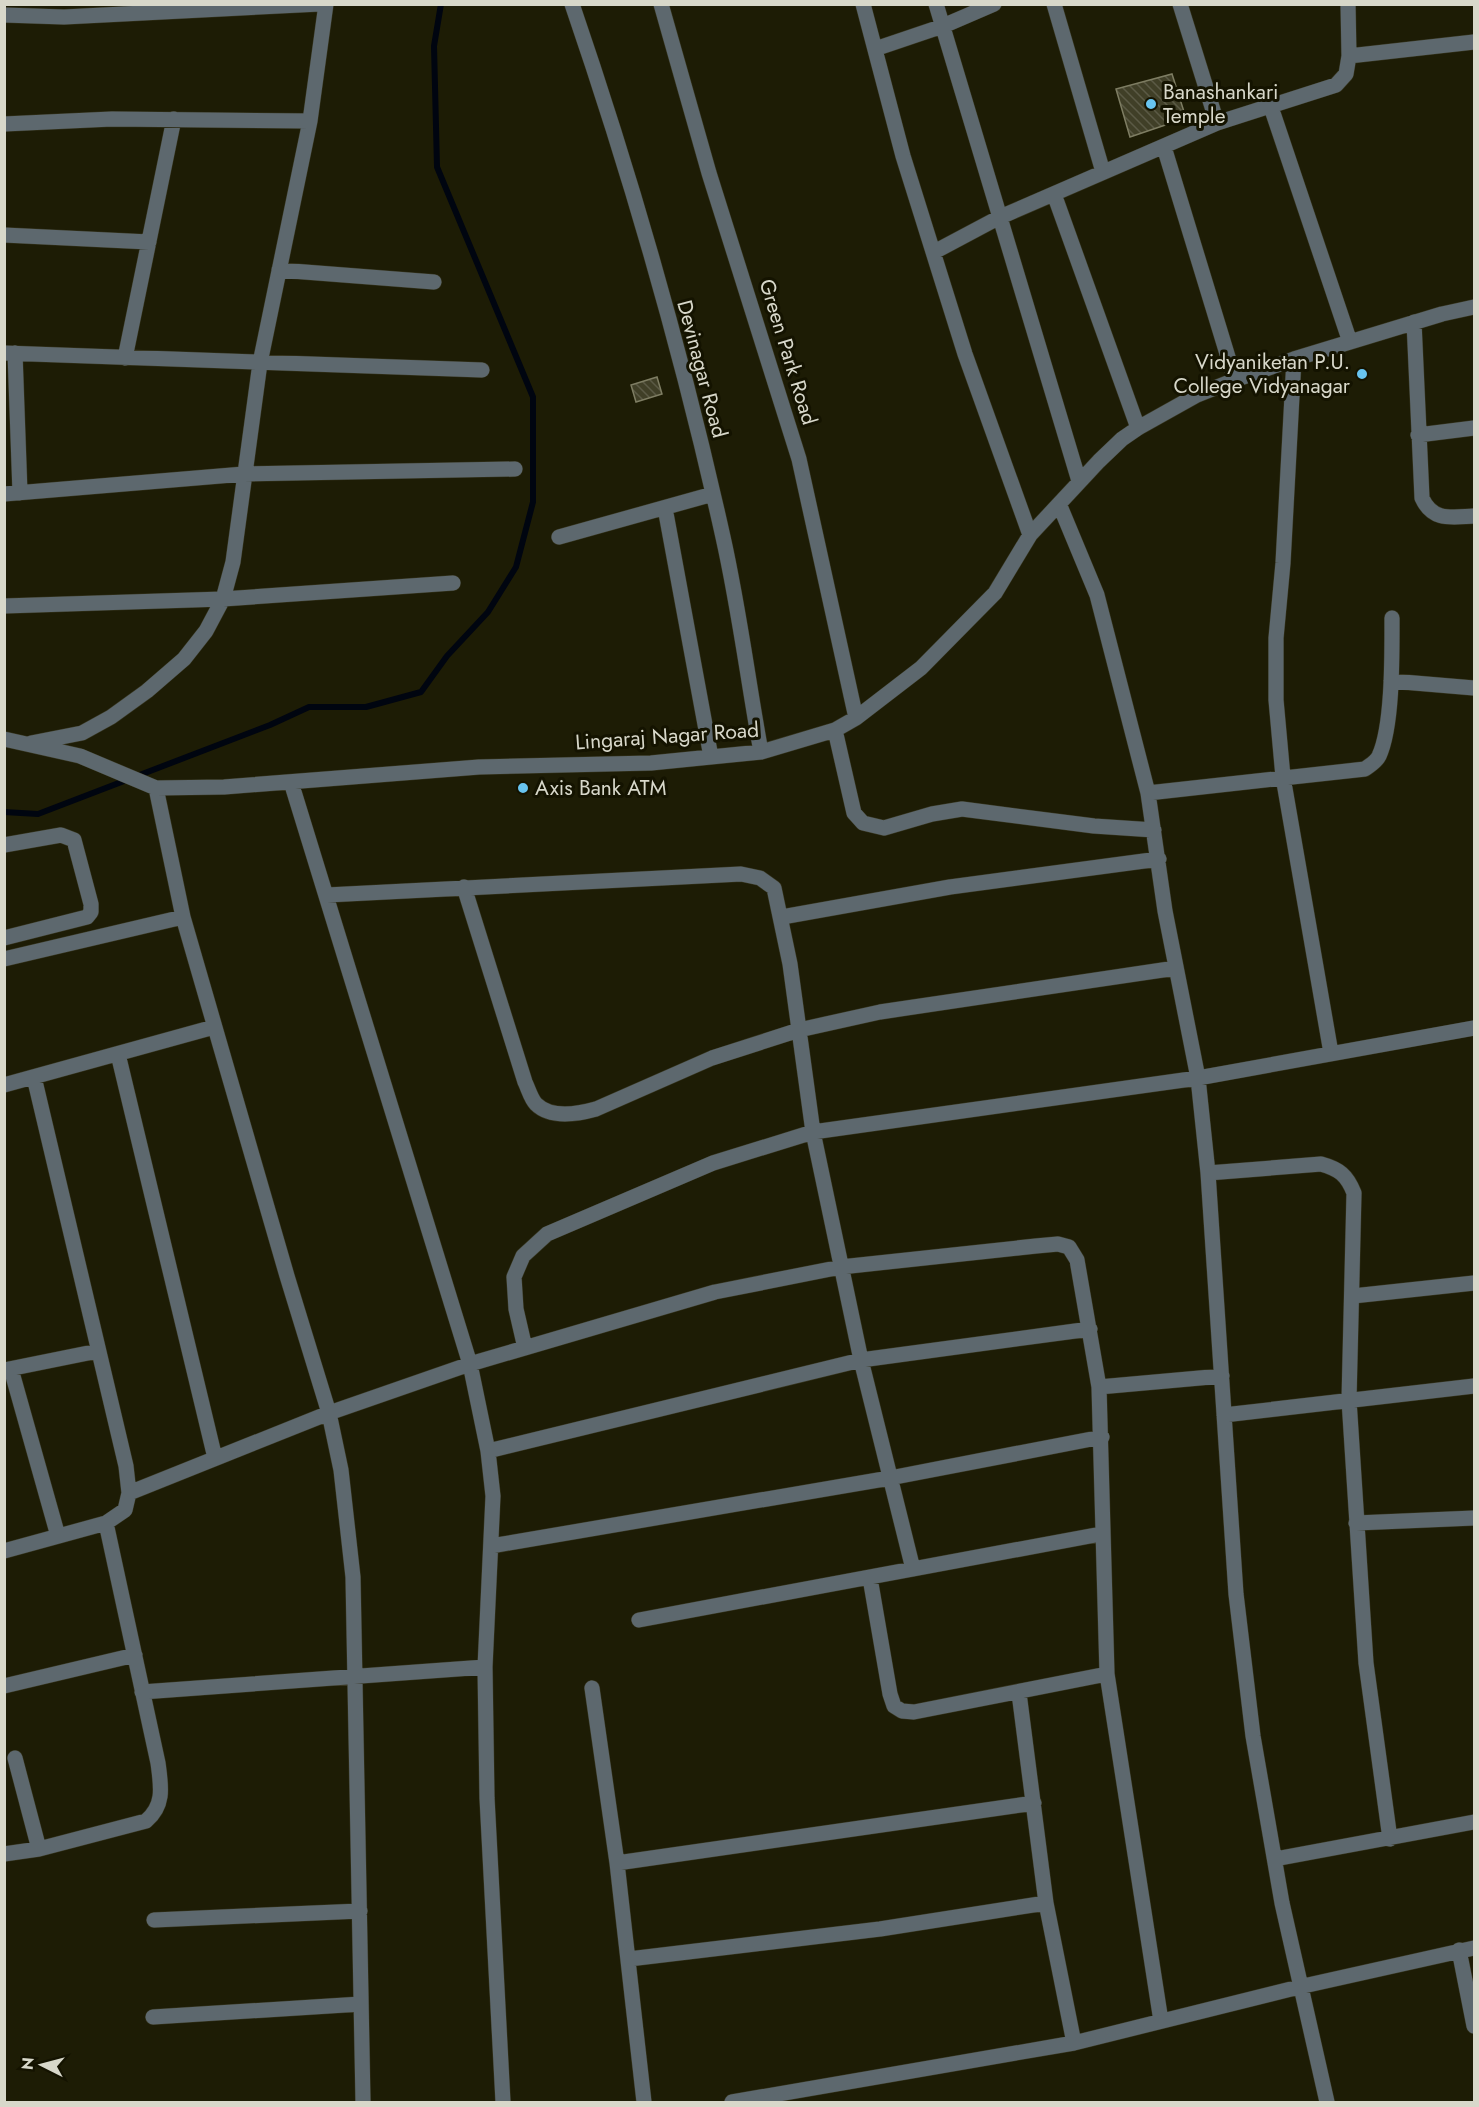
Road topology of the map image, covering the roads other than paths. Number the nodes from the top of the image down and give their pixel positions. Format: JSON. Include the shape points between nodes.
{"nodes":[{"id":1,"x":320,"y":4,"type":"edge"},
{"id":2,"x":326,"y":4,"type":"edge"},
{"id":3,"x":572,"y":4,"type":"edge"},
{"id":4,"x":661,"y":4,"type":"edge"},
{"id":5,"x":863,"y":4,"type":"edge"},
{"id":6,"x":936,"y":4,"type":"edge"},
{"id":7,"x":993,"y":4,"type":"edge"},
{"id":8,"x":1054,"y":4,"type":"edge"},
{"id":9,"x":1348,"y":4,"type":"edge"},
{"id":10,"x":1183,"y":5,"type":"edge"},
{"id":11,"x":4,"y":15,"type":"edge"},
{"id":12,"x":943,"y":26,"type":"junction"},
{"id":13,"x":1474,"y":42,"type":"edge"},
{"id":14,"x":875,"y":49,"type":"junction"},
{"id":15,"x":1349,"y":56,"type":"junction"},
{"id":16,"x":1271,"y":107,"type":"junction"},
{"id":17,"x":174,"y":119,"type":"junction"},
{"id":18,"x":310,"y":121,"type":"junction"},
{"id":19,"x":1217,"y":123,"type":"junction"},
{"id":20,"x":4,"y":124,"type":"edge"},
{"id":21,"x":1164,"y":147,"type":"junction"},
{"id":22,"x":1103,"y":171,"type":"junction"},
{"id":23,"x":1054,"y":194,"type":"junction"},
{"id":24,"x":998,"y":218,"type":"junction"},
{"id":25,"x":4,"y":235,"type":"edge"},
{"id":26,"x":149,"y":242,"type":"junction"},
{"id":27,"x":934,"y":252,"type":"junction"},
{"id":28,"x":279,"y":270,"type":"junction"},
{"id":29,"x":434,"y":282,"type":"dead end"},
{"id":30,"x":1474,"y":307,"type":"edge"},
{"id":31,"x":1414,"y":322,"type":"junction"},
{"id":32,"x":1350,"y":342,"type":"junction"},
{"id":33,"x":10,"y":353,"type":"edge"},
{"id":34,"x":125,"y":358,"type":"junction"},
{"id":35,"x":1294,"y":359,"type":"junction"},
{"id":36,"x":260,"y":363,"type":"junction"},
{"id":37,"x":482,"y":370,"type":"dead end"},
{"id":38,"x":1235,"y":380,"type":"junction"},
{"id":39,"x":1138,"y":428,"type":"junction"},
{"id":40,"x":1474,"y":428,"type":"edge"},
{"id":41,"x":1418,"y":435,"type":"junction"},
{"id":42,"x":515,"y":469,"type":"dead end"},
{"id":43,"x":244,"y":474,"type":"junction"},
{"id":44,"x":1079,"y":481,"type":"junction"},
{"id":45,"x":12,"y":494,"type":"edge"},
{"id":46,"x":712,"y":494,"type":"junction"},
{"id":47,"x":1060,"y":506,"type":"junction"},
{"id":48,"x":665,"y":508,"type":"junction"},
{"id":49,"x":1474,"y":516,"type":"edge"},
{"id":50,"x":1030,"y":535,"type":"junction"},
{"id":51,"x":559,"y":537,"type":"dead end"},
{"id":52,"x":453,"y":583,"type":"dead end"},
{"id":53,"x":223,"y":599,"type":"junction"},
{"id":54,"x":4,"y":606,"type":"edge"},
{"id":55,"x":1392,"y":618,"type":"dead end"},
{"id":56,"x":1391,"y":681,"type":"junction"},
{"id":57,"x":1474,"y":688,"type":"edge"},
{"id":58,"x":856,"y":718,"type":"junction"},
{"id":59,"x":835,"y":730,"type":"junction"},
{"id":60,"x":4,"y":740,"type":"edge"},
{"id":61,"x":25,"y":744,"type":"junction"},
{"id":62,"x":761,"y":752,"type":"junction"},
{"id":63,"x":711,"y":757,"type":"junction"},
{"id":64,"x":1282,"y":777,"type":"junction"},
{"id":65,"x":291,"y":782,"type":"junction"},
{"id":66,"x":156,"y":788,"type":"junction"},
{"id":67,"x":1148,"y":793,"type":"junction"},
{"id":68,"x":1154,"y":830,"type":"junction"},
{"id":69,"x":4,"y":845,"type":"edge"},
{"id":70,"x":1159,"y":859,"type":"junction"},
{"id":71,"x":464,"y":887,"type":"junction"},
{"id":72,"x":327,"y":895,"type":"junction"},
{"id":73,"x":183,"y":917,"type":"junction"},
{"id":74,"x":782,"y":917,"type":"junction"},
{"id":75,"x":4,"y":938,"type":"edge"},
{"id":76,"x":4,"y":959,"type":"edge"},
{"id":77,"x":1176,"y":968,"type":"junction"},
{"id":78,"x":214,"y":1027,"type":"junction"},
{"id":79,"x":1474,"y":1028,"type":"edge"},
{"id":80,"x":799,"y":1030,"type":"junction"},
{"id":81,"x":1331,"y":1053,"type":"junction"},
{"id":82,"x":118,"y":1054,"type":"junction"},
{"id":83,"x":34,"y":1077,"type":"junction"},
{"id":84,"x":1198,"y":1078,"type":"junction"},
{"id":85,"x":4,"y":1084,"type":"edge"},
{"id":86,"x":813,"y":1132,"type":"junction"},
{"id":87,"x":1208,"y":1173,"type":"junction"},
{"id":88,"x":841,"y":1267,"type":"junction"},
{"id":89,"x":1474,"y":1283,"type":"edge"},
{"id":90,"x":1353,"y":1296,"type":"junction"},
{"id":91,"x":1090,"y":1329,"type":"junction"},
{"id":92,"x":525,"y":1348,"type":"junction"},
{"id":93,"x":98,"y":1351,"type":"junction"},
{"id":94,"x":861,"y":1360,"type":"junction"},
{"id":95,"x":470,"y":1364,"type":"junction"},
{"id":96,"x":8,"y":1370,"type":"edge"},
{"id":97,"x":1222,"y":1376,"type":"junction"},
{"id":98,"x":1474,"y":1386,"type":"edge"},
{"id":99,"x":1099,"y":1387,"type":"junction"},
{"id":100,"x":1349,"y":1400,"type":"junction"},
{"id":101,"x":330,"y":1413,"type":"junction"},
{"id":102,"x":1224,"y":1415,"type":"junction"},
{"id":103,"x":1102,"y":1437,"type":"junction"},
{"id":104,"x":488,"y":1451,"type":"junction"},
{"id":105,"x":215,"y":1458,"type":"junction"},
{"id":106,"x":890,"y":1478,"type":"junction"},
{"id":107,"x":129,"y":1493,"type":"junction"},
{"id":108,"x":1474,"y":1518,"type":"edge"},
{"id":109,"x":106,"y":1522,"type":"junction"},
{"id":110,"x":1356,"y":1523,"type":"junction"},
{"id":111,"x":1101,"y":1534,"type":"junction"},
{"id":112,"x":58,"y":1536,"type":"junction"},
{"id":113,"x":491,"y":1546,"type":"junction"},
{"id":114,"x":4,"y":1551,"type":"edge"},
{"id":115,"x":914,"y":1569,"type":"junction"},
{"id":116,"x":870,"y":1578,"type":"junction"},
{"id":117,"x":639,"y":1620,"type":"dead end"},
{"id":118,"x":135,"y":1655,"type":"junction"},
{"id":119,"x":485,"y":1667,"type":"junction"},
{"id":120,"x":1107,"y":1674,"type":"junction"},
{"id":121,"x":355,"y":1678,"type":"junction"},
{"id":122,"x":4,"y":1686,"type":"edge"},
{"id":123,"x":592,"y":1688,"type":"dead end"},
{"id":124,"x":142,"y":1692,"type":"junction"},
{"id":125,"x":1019,"y":1693,"type":"junction"},
{"id":126,"x":15,"y":1758,"type":"dead end"},
{"id":127,"x":1034,"y":1803,"type":"junction"},
{"id":128,"x":1474,"y":1822,"type":"edge"},
{"id":129,"x":1390,"y":1839,"type":"junction"},
{"id":130,"x":39,"y":1849,"type":"junction"},
{"id":131,"x":4,"y":1854,"type":"edge"},
{"id":132,"x":1275,"y":1859,"type":"junction"},
{"id":133,"x":617,"y":1863,"type":"junction"},
{"id":134,"x":1046,"y":1903,"type":"junction"},
{"id":135,"x":360,"y":1911,"type":"junction"},
{"id":136,"x":154,"y":1920,"type":"dead end"},
{"id":137,"x":1467,"y":1949,"type":"edge"},
{"id":138,"x":628,"y":1959,"type":"junction"},
{"id":139,"x":1299,"y":1987,"type":"junction"},
{"id":140,"x":361,"y":2004,"type":"junction"},
{"id":141,"x":153,"y":2017,"type":"dead end"},
{"id":142,"x":1161,"y":2020,"type":"junction"},
{"id":143,"x":1474,"y":2026,"type":"edge"},
{"id":144,"x":1074,"y":2043,"type":"junction"},
{"id":145,"x":363,"y":2103,"type":"edge"},
{"id":146,"x":503,"y":2103,"type":"edge"},
{"id":147,"x":644,"y":2103,"type":"edge"},
{"id":148,"x":732,"y":2103,"type":"edge"},
{"id":149,"x":1327,"y":2103,"type":"edge"}],
"edges":[{"from":1,"to":11,"type":"street","via":[[64,17]]},
{"from":2,"to":18,"type":"street"},
{"from":3,"to":46,"type":"street","name":"Devinagar Road","via":[[646,238]]},
{"from":4,"to":58,"type":"street","name":"Green Park Road","via":[[709,173],[799,459]]},
{"from":5,"to":14,"type":"street"},
{"from":6,"to":12,"type":"street"},
{"from":7,"to":12,"type":"street"},
{"from":8,"to":22,"type":"street"},
{"from":9,"to":15,"type":"street"},
{"from":10,"to":19,"type":"street"},
{"from":12,"to":14,"type":"street"},
{"from":12,"to":24,"type":"street"},
{"from":13,"to":15,"type":"street"},
{"from":14,"to":27,"type":"street"},
{"from":15,"to":16,"type":"street","via":[[1346,74],[1336,85]]},
{"from":16,"to":19,"type":"street"},
{"from":16,"to":32,"type":"street"},
{"from":17,"to":18,"type":"street"},
{"from":17,"to":20,"type":"street"},
{"from":17,"to":26,"type":"street"},
{"from":18,"to":28,"type":"street"},
{"from":19,"to":21,"type":"street"},
{"from":21,"to":22,"type":"street"},
{"from":21,"to":38,"type":"street"},
{"from":22,"to":23,"type":"street"},
{"from":23,"to":24,"type":"street"},
{"from":23,"to":39,"type":"street"},
{"from":24,"to":27,"type":"street"},
{"from":24,"to":44,"type":"street"},
{"from":25,"to":26,"type":"street"},
{"from":26,"to":34,"type":"street"},
{"from":27,"to":50,"type":"street","via":[[965,354]]},
{"from":28,"to":29,"type":"street"},
{"from":28,"to":36,"type":"street"},
{"from":30,"to":31,"type":"street","name":"Lingaraj Nagar Road"},
{"from":31,"to":32,"type":"street","name":"Lingaraj Nagar Road"},
{"from":31,"to":41,"type":"street"},
{"from":32,"to":35,"type":"street","name":"Lingaraj Nagar Road"},
{"from":33,"to":34,"type":"street"},
{"from":33,"to":45,"type":"street"},
{"from":34,"to":36,"type":"street"},
{"from":35,"to":38,"type":"street","name":"Lingaraj Nagar Road"},
{"from":35,"to":64,"type":"street","via":[[1276,638]]},
{"from":36,"to":37,"type":"street"},
{"from":36,"to":43,"type":"street"},
{"from":38,"to":39,"type":"street","name":"Lingaraj Nagar Road","via":[[1197,395]]},
{"from":39,"to":44,"type":"street","name":"Lingaraj Nagar Road"},
{"from":40,"to":41,"type":"street"},
{"from":41,"to":49,"type":"street","via":[[1422,498],[1428,511],[1438,516]]},
{"from":42,"to":43,"type":"street"},
{"from":43,"to":45,"type":"street"},
{"from":43,"to":53,"type":"street"},
{"from":44,"to":47,"type":"street","name":"Lingaraj Nagar Road"},
{"from":46,"to":48,"type":"street"},
{"from":46,"to":62,"type":"street","name":"Devinagar Road","via":[[724,539]]},
{"from":47,"to":50,"type":"street","name":"Lingaraj Nagar Road"},
{"from":47,"to":67,"type":"street","via":[[1097,596]]},
{"from":48,"to":51,"type":"street"},
{"from":48,"to":63,"type":"street"},
{"from":50,"to":58,"type":"street","name":"Lingaraj Nagar Road","via":[[995,593],[921,668]]},
{"from":52,"to":53,"type":"street"},
{"from":53,"to":54,"type":"street"},
{"from":53,"to":61,"type":"street","via":[[206,631],[184,659],[147,691],[82,733]]},
{"from":55,"to":56,"type":"street"},
{"from":56,"to":57,"type":"street"},
{"from":56,"to":64,"type":"street","via":[[1378,759],[1365,769]]},
{"from":58,"to":59,"type":"street","name":"Lingaraj Nagar Road"},
{"from":59,"to":62,"type":"street","name":"Lingaraj Nagar Road"},
{"from":59,"to":68,"type":"street","via":[[854,813],[863,823],[884,828],[962,809]]},
{"from":60,"to":61,"type":"street","name":"Lingaraj Nagar Road"},
{"from":61,"to":66,"type":"street","name":"Lingaraj Nagar Road","via":[[80,756]]},
{"from":62,"to":63,"type":"street","name":"Lingaraj Nagar Road"},
{"from":63,"to":65,"type":"street","name":"Lingaraj Nagar Road","via":[[651,763],[392,772]]},
{"from":64,"to":67,"type":"street"},
{"from":64,"to":81,"type":"street"},
{"from":65,"to":66,"type":"street","name":"Lingaraj Nagar Road"},
{"from":65,"to":72,"type":"street"},
{"from":66,"to":73,"type":"street"},
{"from":67,"to":68,"type":"street"},
{"from":68,"to":70,"type":"street"},
{"from":69,"to":75,"type":"street","via":[[61,835],[74,840],[91,904],[87,917]]},
{"from":70,"to":74,"type":"street","via":[[950,887]]},
{"from":70,"to":77,"type":"street"},
{"from":71,"to":72,"type":"street"},
{"from":71,"to":74,"type":"street","via":[[741,874],[760,878],[774,888]]},
{"from":71,"to":80,"type":"street","via":[[525,1082],[536,1104],[554,1113],[577,1114],[596,1109],[712,1058]]},
{"from":72,"to":95,"type":"street"},
{"from":73,"to":76,"type":"street"},
{"from":73,"to":78,"type":"street"},
{"from":74,"to":80,"type":"street"},
{"from":77,"to":80,"type":"street","via":[[880,1012]]},
{"from":77,"to":84,"type":"street"},
{"from":78,"to":82,"type":"street"},
{"from":78,"to":101,"type":"street"},
{"from":79,"to":81,"type":"street"},
{"from":80,"to":86,"type":"street"},
{"from":81,"to":84,"type":"street"},
{"from":82,"to":83,"type":"street"},
{"from":82,"to":105,"type":"street"},
{"from":83,"to":85,"type":"street"},
{"from":83,"to":93,"type":"street"},
{"from":84,"to":86,"type":"street"},
{"from":84,"to":87,"type":"street"},
{"from":86,"to":88,"type":"street"},
{"from":86,"to":92,"type":"street","via":[[713,1163],[548,1234],[523,1256],[514,1278]]},
{"from":87,"to":90,"type":"street","via":[[1321,1164],[1336,1168],[1348,1178],[1354,1193]]},
{"from":87,"to":97,"type":"street"},
{"from":88,"to":91,"type":"street","via":[[1058,1244],[1069,1248],[1077,1260]]},
{"from":88,"to":92,"type":"street","via":[[715,1292]]},
{"from":88,"to":94,"type":"street"},
{"from":89,"to":90,"type":"street"},
{"from":90,"to":100,"type":"street"},
{"from":91,"to":94,"type":"street"},
{"from":91,"to":99,"type":"street"},
{"from":92,"to":95,"type":"street"},
{"from":93,"to":96,"type":"street"},
{"from":93,"to":107,"type":"street"},
{"from":94,"to":104,"type":"street"},
{"from":94,"to":106,"type":"street"},
{"from":95,"to":101,"type":"street"},
{"from":95,"to":104,"type":"street"},
{"from":96,"to":112,"type":"street"},
{"from":97,"to":99,"type":"street"},
{"from":97,"to":102,"type":"street"},
{"from":98,"to":100,"type":"street"},
{"from":99,"to":103,"type":"street"},
{"from":100,"to":102,"type":"street"},
{"from":100,"to":110,"type":"street"},
{"from":101,"to":105,"type":"street"},
{"from":101,"to":121,"type":"street","via":[[353,1577]]},
{"from":102,"to":132,"type":"street","via":[[1238,1606],[1253,1736]]},
{"from":103,"to":106,"type":"street"},
{"from":103,"to":111,"type":"street"},
{"from":104,"to":113,"type":"street","via":[[493,1496]]},
{"from":105,"to":107,"type":"street"},
{"from":106,"to":113,"type":"street"},
{"from":106,"to":115,"type":"street"},
{"from":107,"to":109,"type":"street","via":[[125,1510]]},
{"from":108,"to":110,"type":"street"},
{"from":109,"to":112,"type":"street"},
{"from":109,"to":118,"type":"street"},
{"from":110,"to":129,"type":"street","via":[[1366,1663]]},
{"from":111,"to":115,"type":"street"},
{"from":111,"to":120,"type":"street"},
{"from":112,"to":114,"type":"street"},
{"from":113,"to":119,"type":"street"},
{"from":115,"to":116,"type":"street"},
{"from":116,"to":117,"type":"street"},
{"from":116,"to":125,"type":"street","via":[[894,1706],[914,1712]]},
{"from":118,"to":122,"type":"street"},
{"from":118,"to":124,"type":"street"},
{"from":119,"to":121,"type":"street"},
{"from":119,"to":146,"type":"street","via":[[487,1798]]},
{"from":120,"to":125,"type":"street"},
{"from":120,"to":142,"type":"street"},
{"from":121,"to":124,"type":"street"},
{"from":121,"to":135,"type":"street"},
{"from":123,"to":133,"type":"street"},
{"from":124,"to":130,"type":"street","via":[[160,1782],[156,1812],[146,1821]]},
{"from":125,"to":127,"type":"street"},
{"from":126,"to":130,"type":"street"},
{"from":127,"to":133,"type":"street"},
{"from":127,"to":134,"type":"street"},
{"from":128,"to":129,"type":"street"},
{"from":129,"to":132,"type":"street"},
{"from":130,"to":131,"type":"street"},
{"from":132,"to":139,"type":"street"},
{"from":133,"to":138,"type":"street"},
{"from":134,"to":138,"type":"street","via":[[880,1929]]},
{"from":134,"to":144,"type":"street"},
{"from":135,"to":136,"type":"street"},
{"from":135,"to":140,"type":"street"},
{"from":137,"to":139,"type":"street"},
{"from":137,"to":143,"type":"street"},
{"from":138,"to":147,"type":"street"},
{"from":139,"to":142,"type":"street"},
{"from":139,"to":149,"type":"street"},
{"from":140,"to":141,"type":"street"},
{"from":140,"to":145,"type":"street"},
{"from":142,"to":144,"type":"street"},
{"from":144,"to":148,"type":"street"}]}
